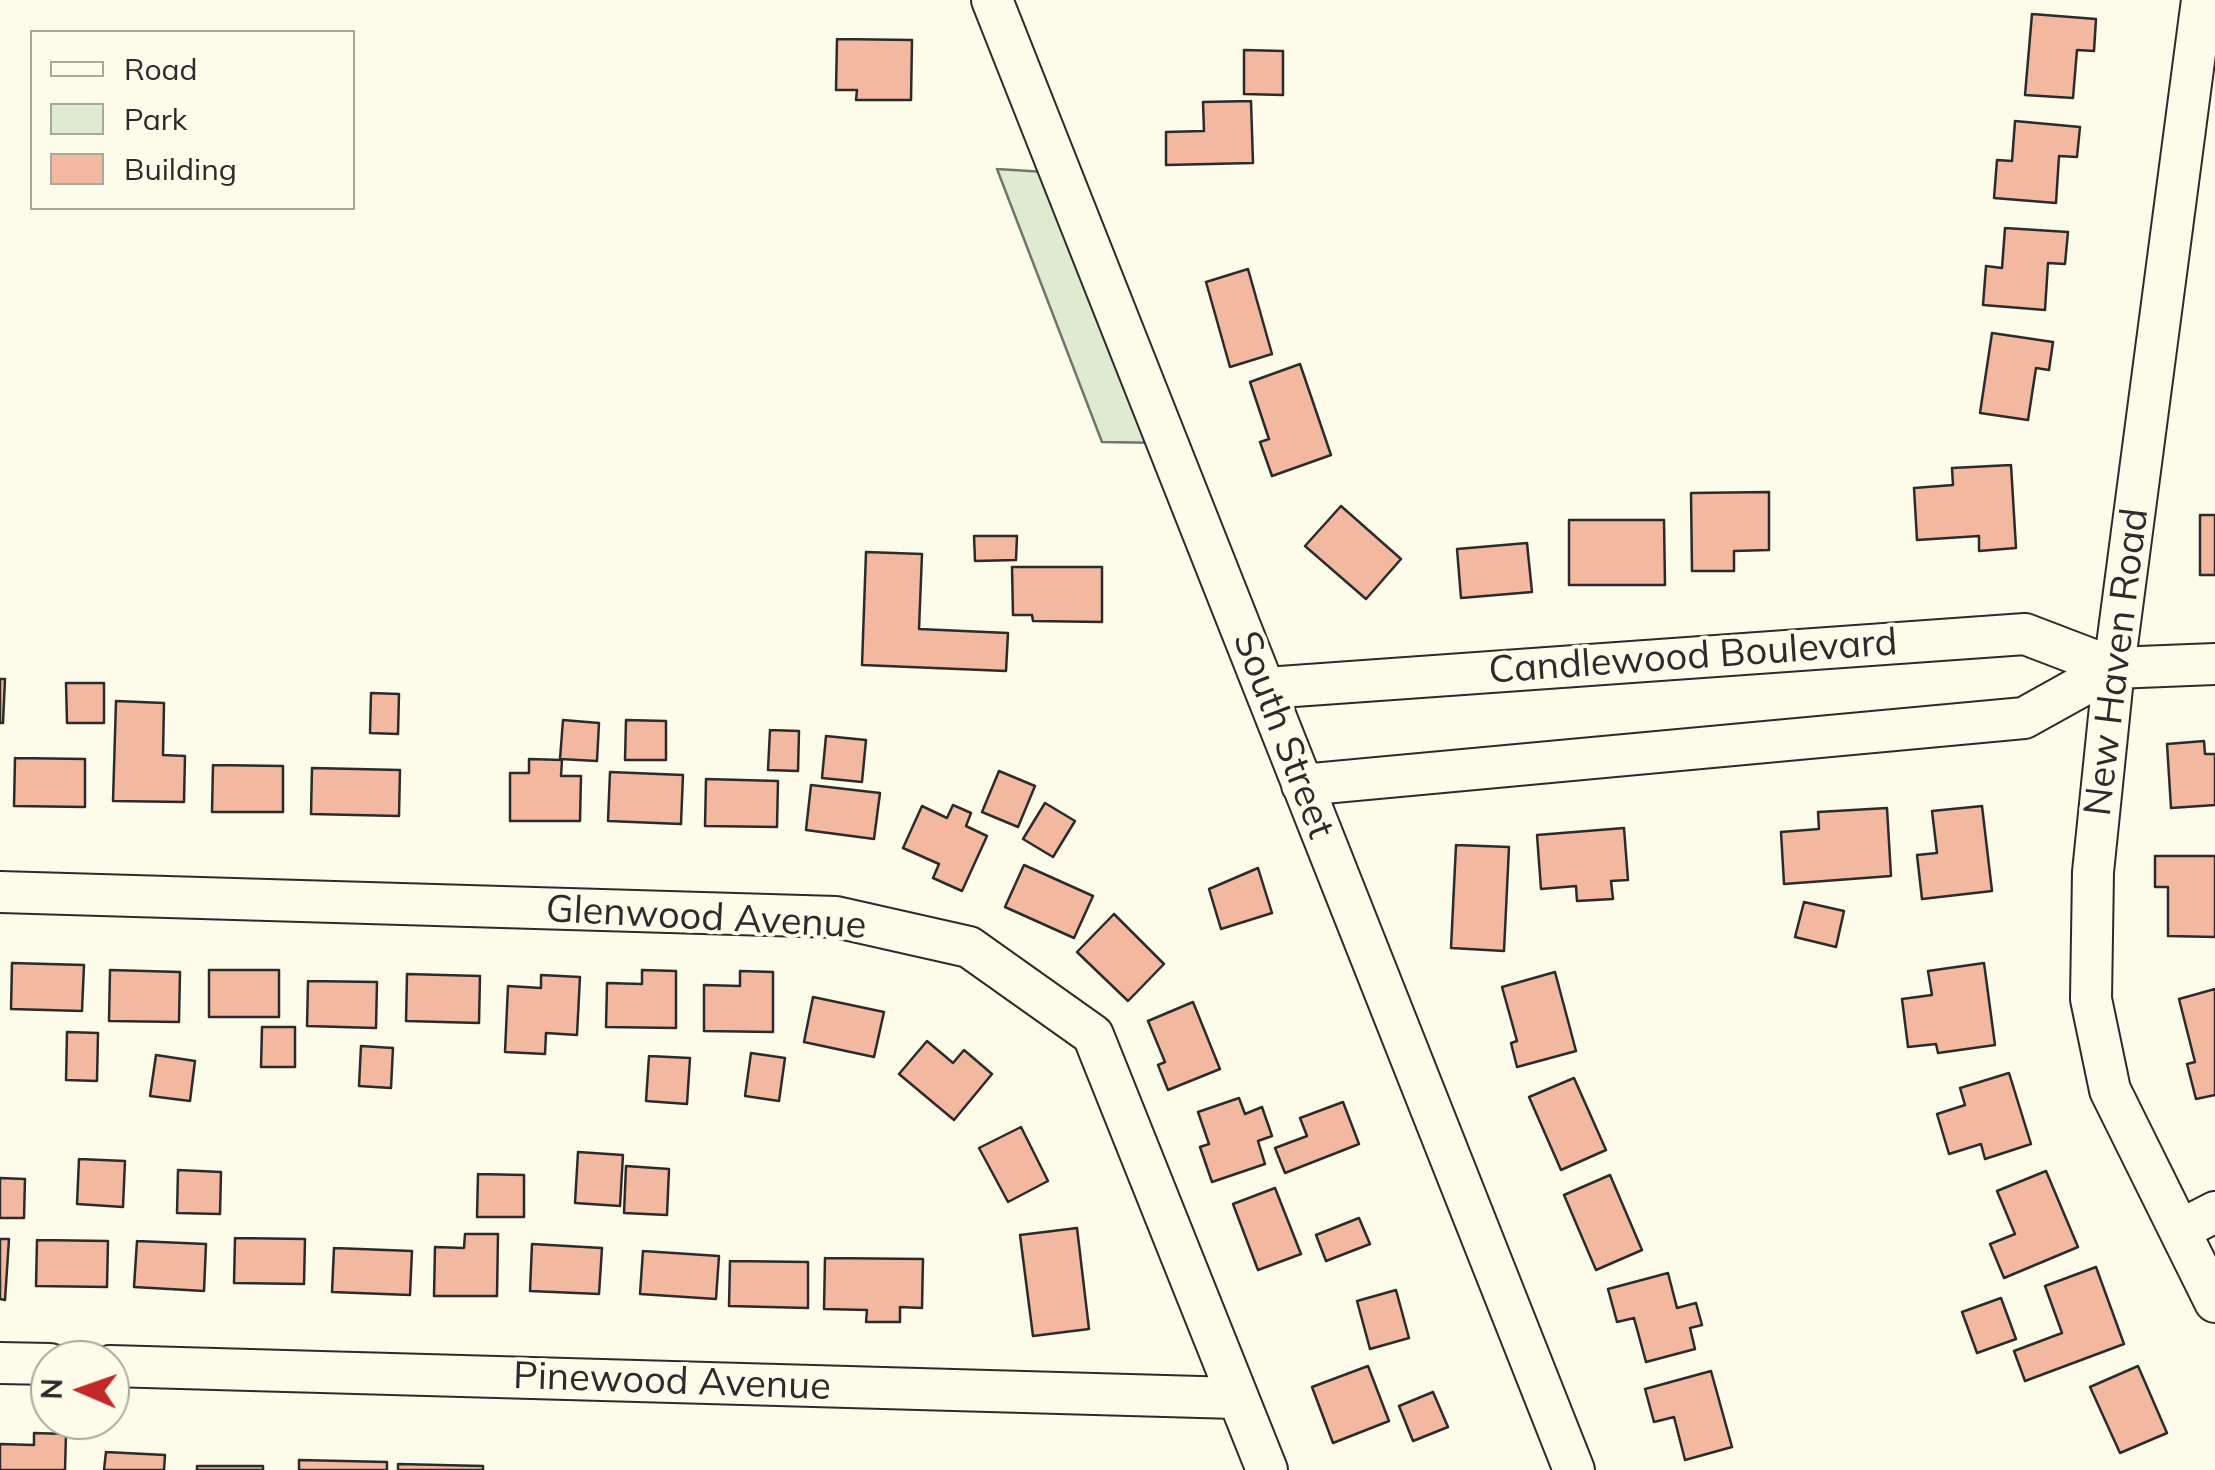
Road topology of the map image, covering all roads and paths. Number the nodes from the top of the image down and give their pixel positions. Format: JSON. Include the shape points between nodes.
{"nodes":[{"id":1,"x":992,"y":0,"type":"edge"},
{"id":2,"x":2202,"y":0,"type":"edge"},
{"id":3,"x":2215,"y":664,"type":"edge"},
{"id":4,"x":2114,"y":668,"type":"junction"},
{"id":5,"x":1266,"y":688,"type":"junction"},
{"id":6,"x":1302,"y":786,"type":"junction"},
{"id":7,"x":0,"y":892,"type":"edge"},
{"id":8,"x":2198,"y":1221,"type":"edge"},
{"id":9,"x":2215,"y":1302,"type":"edge"},
{"id":10,"x":0,"y":1363,"type":"edge"},
{"id":11,"x":30,"y":1364,"type":"edge"},
{"id":12,"x":130,"y":1367,"type":"edge"},
{"id":13,"x":1235,"y":1398,"type":"junction"},
{"id":14,"x":1267,"y":1470,"type":"edge"},
{"id":15,"x":1574,"y":1470,"type":"edge"}],
"edges":[{"from":1,"to":5,"type":"street","name":"South Street"},
{"from":2,"to":4,"type":"street","name":"New Haven Road"},
{"from":3,"to":4,"type":"street","name":"Candlewood Boulevard"},
{"from":4,"to":5,"type":"street","name":"Candlewood Boulevard","via":[[2024,634]]},
{"from":4,"to":6,"type":"street","name":"Candlewood Boulevard","via":[[2024,718]]},
{"from":4,"to":8,"type":"street","name":"New Haven Road","via":[[2093,872],[2092,998],[2110,1090]]},
{"from":5,"to":6,"type":"street","name":"South Street"},
{"from":6,"to":15,"type":"street","name":"South Street"},
{"from":7,"to":13,"type":"street","name":"Glenwood Avenue","via":[[836,917],[969,947],[1092,1036]]},
{"from":8,"to":9,"type":"street","name":"New Haven Road"},
{"from":10,"to":11,"type":"street"},
{"from":12,"to":13,"type":"street","name":"Pinewood Avenue"},
{"from":13,"to":14,"type":"street","name":"Glenwood Avenue"}]}
